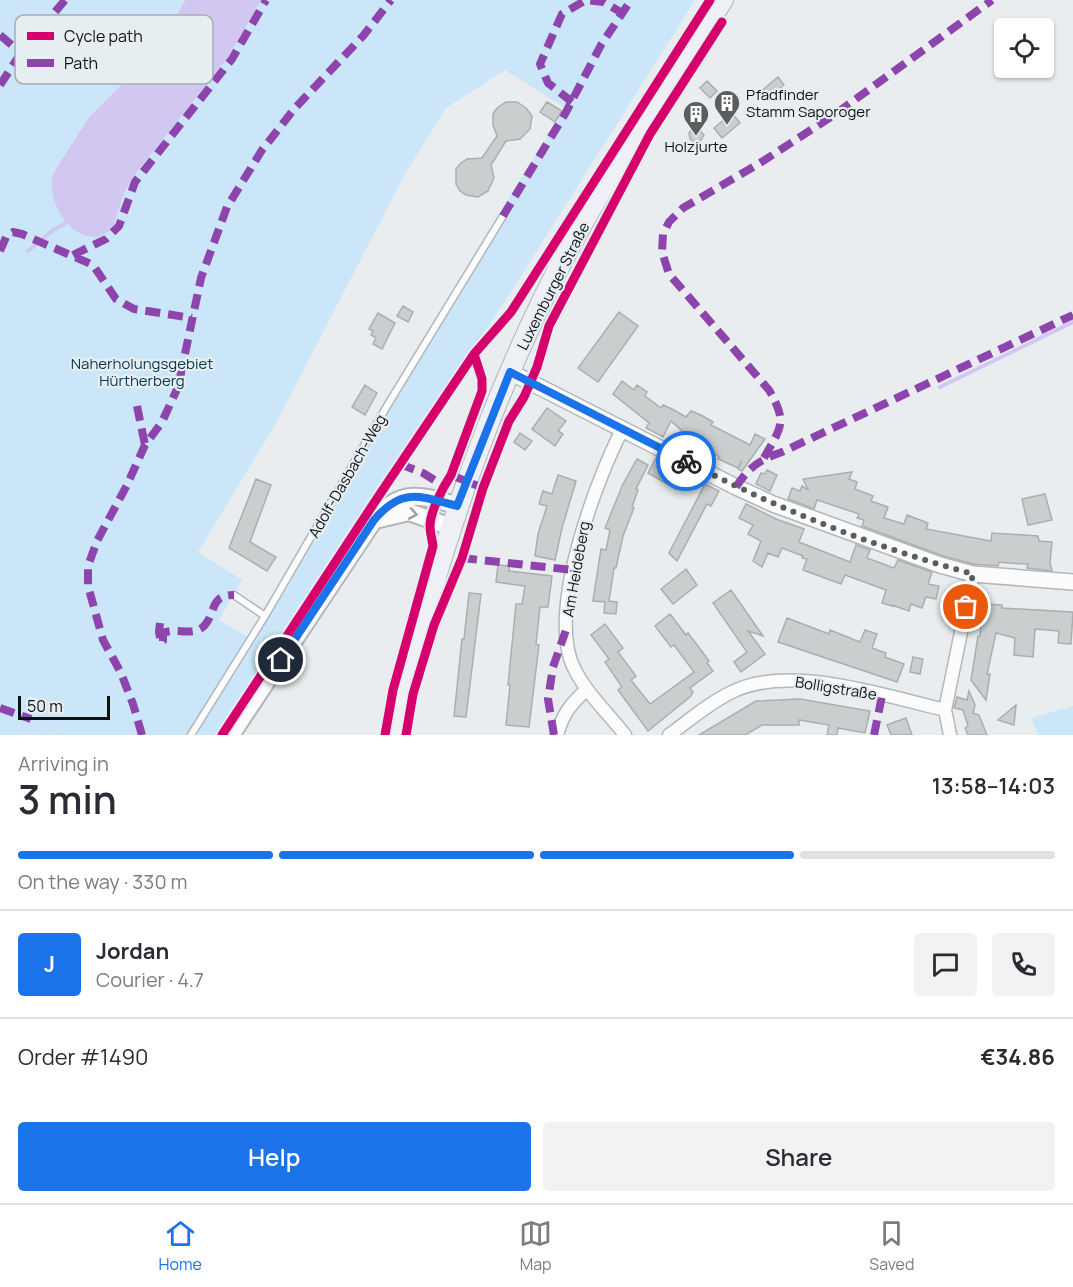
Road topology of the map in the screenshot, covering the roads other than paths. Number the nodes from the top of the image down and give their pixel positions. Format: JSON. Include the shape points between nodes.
{"nodes":[{"id":1,"x":723,"y":0,"type":"edge"},
{"id":2,"x":503,"y":216,"type":"dead end"},
{"id":3,"x":510,"y":372,"type":"junction"},
{"id":4,"x":623,"y":428,"type":"junction"},
{"id":5,"x":457,"y":506,"type":"junction"},
{"id":6,"x":374,"y":520,"type":"junction"},
{"id":7,"x":451,"y":527,"type":"junction"},
{"id":8,"x":973,"y":574,"type":"junction"},
{"id":9,"x":1073,"y":582,"type":"edge"},
{"id":10,"x":234,"y":595,"type":"dead end"},
{"id":11,"x":265,"y":616,"type":"junction"},
{"id":12,"x":587,"y":688,"type":"junction"},
{"id":13,"x":945,"y":710,"type":"junction"},
{"id":14,"x":190,"y":735,"type":"edge"},
{"id":15,"x":231,"y":735,"type":"edge"},
{"id":16,"x":394,"y":735,"type":"edge"},
{"id":17,"x":557,"y":735,"type":"edge"},
{"id":18,"x":625,"y":735,"type":"edge"},
{"id":19,"x":669,"y":735,"type":"edge"},
{"id":20,"x":950,"y":735,"type":"edge"}],
"edges":[{"from":1,"to":3,"type":"main road","name":"Luxemburger Straße","via":[[598,196]]},
{"from":2,"to":11,"type":"lane","name":"Adolf-Dasbach-Weg"},
{"from":3,"to":4,"type":"street"},
{"from":3,"to":5,"type":"main road","name":"Luxemburger Straße"},
{"from":4,"to":8,"type":"street","via":[[773,504]]},
{"from":4,"to":12,"type":"street","name":"Am Heideberg","via":[[588,509],[568,605],[568,651]]},
{"from":5,"to":6,"type":"main road","via":[[403,497],[386,506]]},
{"from":5,"to":7,"type":"main road","name":"Luxemburger Straße"},
{"from":6,"to":7,"type":"main road","one_way":true,"via":[[409,512]]},
{"from":6,"to":15,"type":"main road"},
{"from":7,"to":16,"type":"main road","name":"Luxemburger Straße"},
{"from":8,"to":9,"type":"street"},
{"from":8,"to":13,"type":"street"},
{"from":10,"to":11,"type":"lane"},
{"from":11,"to":14,"type":"lane","name":"Adolf-Dasbach-Weg"},
{"from":12,"to":17,"type":"street","via":[[562,717]]},
{"from":12,"to":18,"type":"street","name":"Am Heideberg"},
{"from":13,"to":19,"type":"street","name":"Bolligstraße","via":[[833,684],[779,680],[735,690]]},
{"from":13,"to":20,"type":"street"}]}
